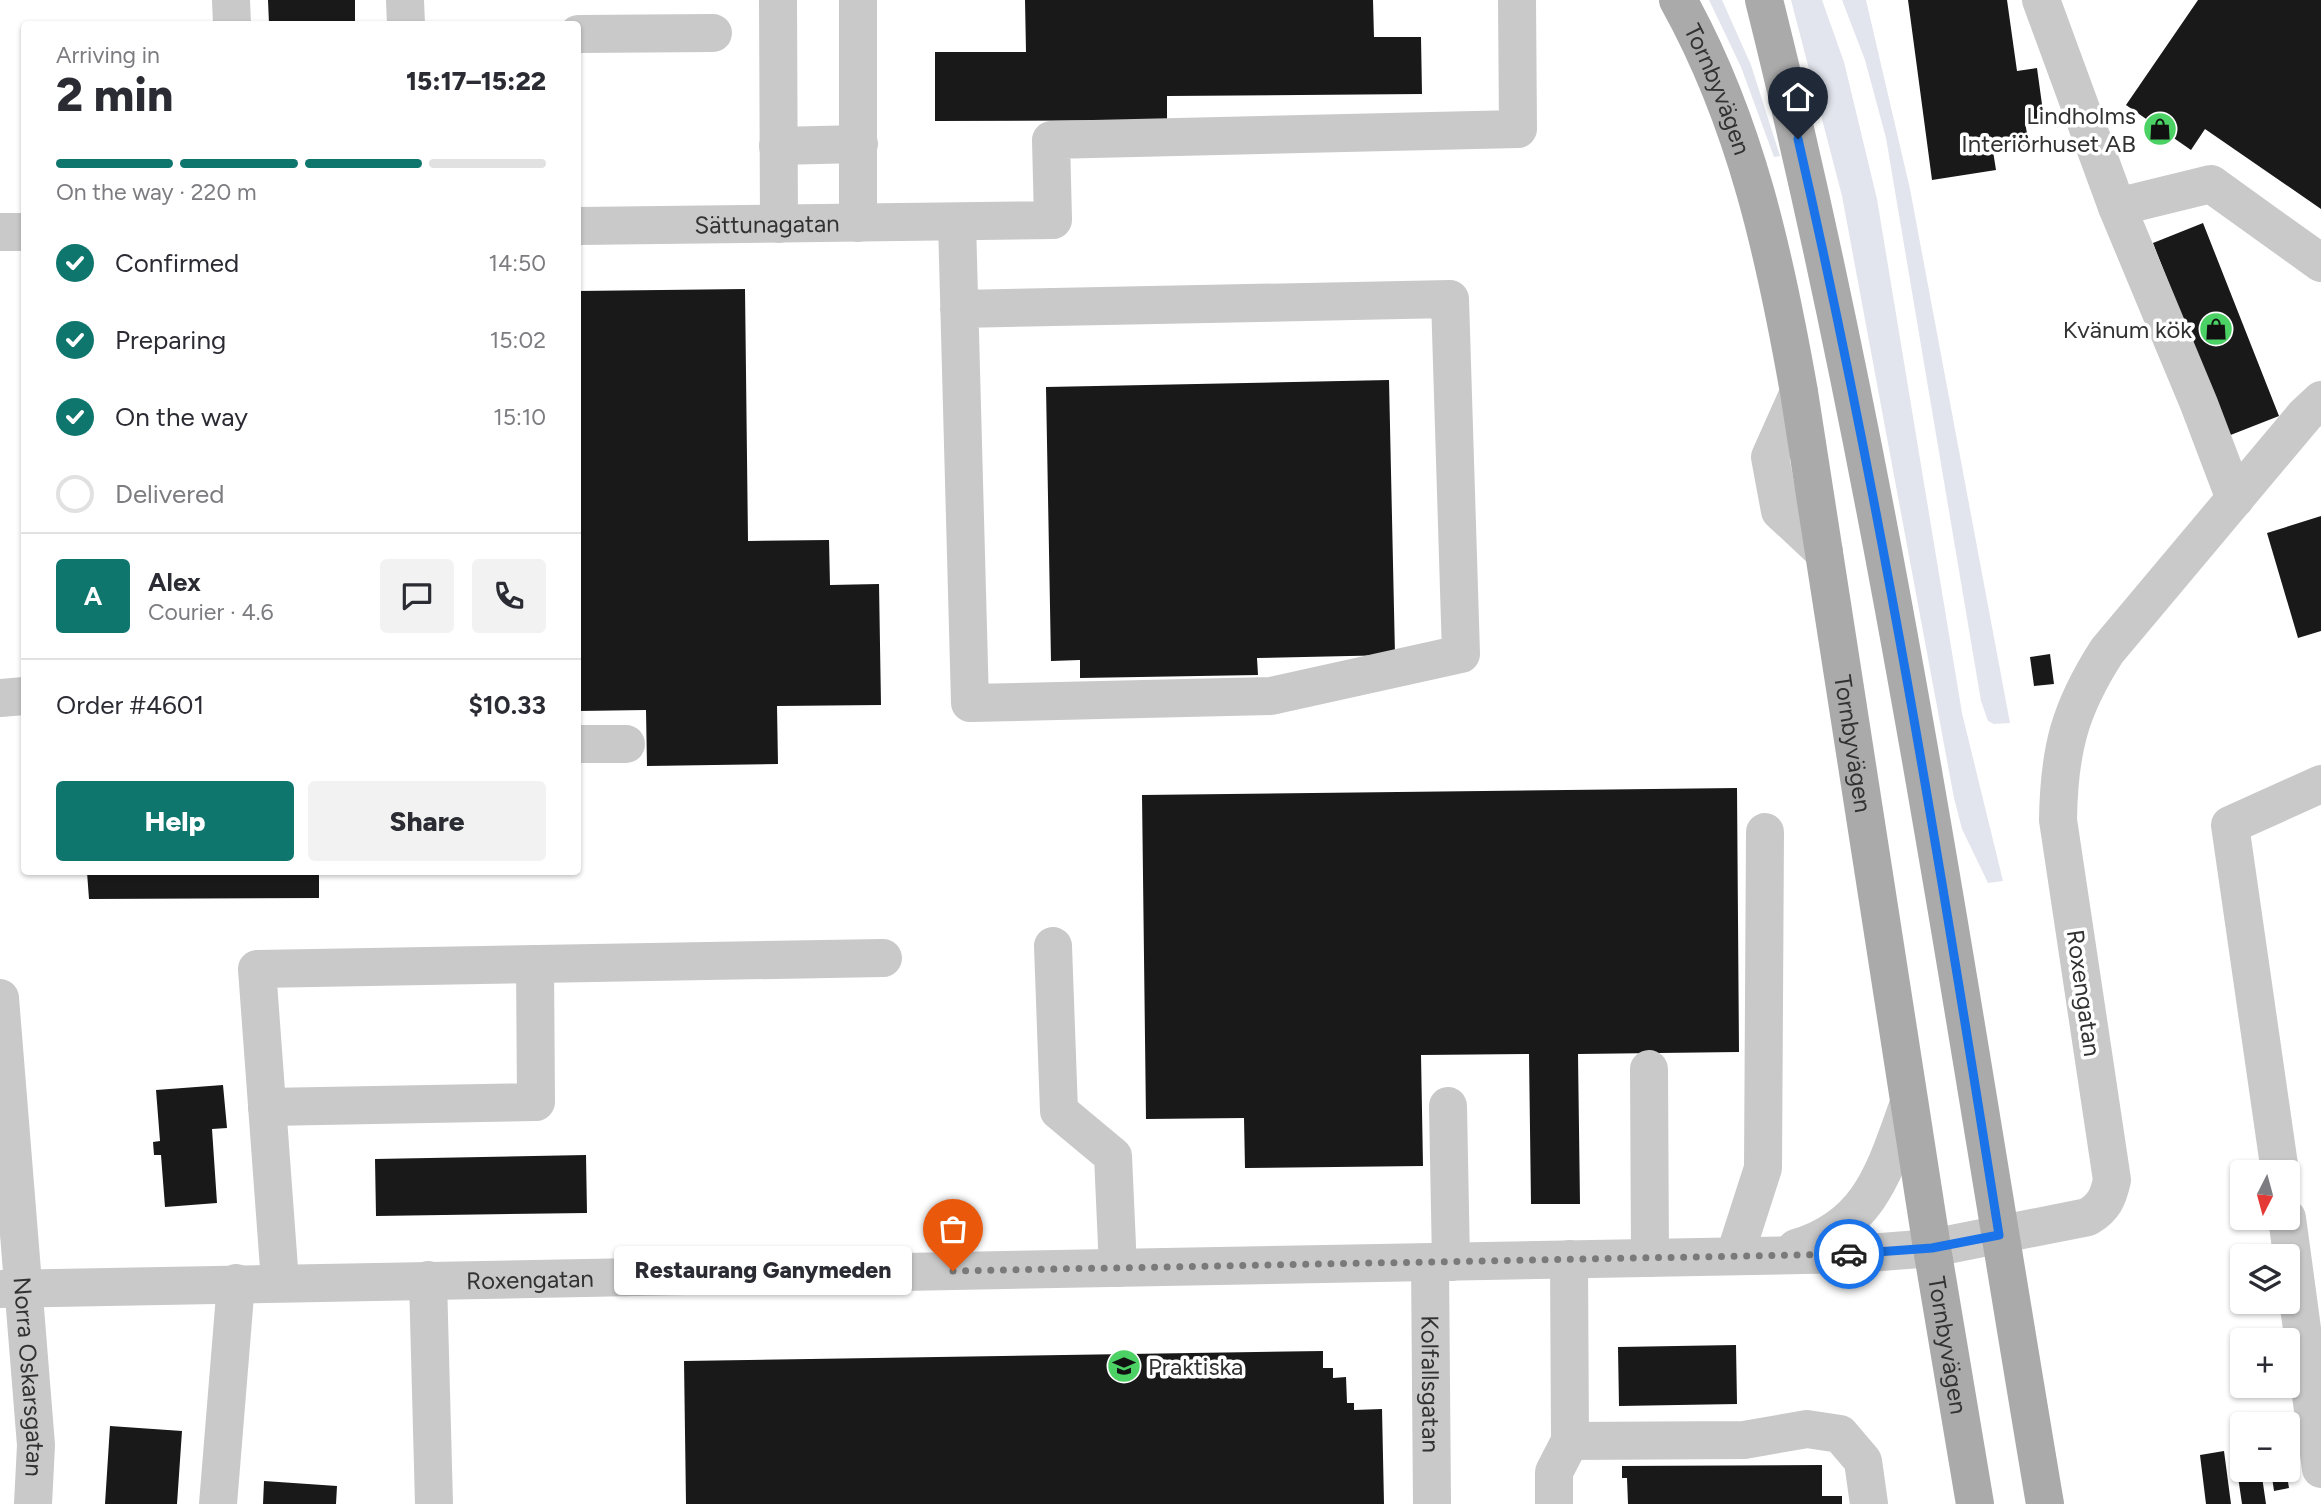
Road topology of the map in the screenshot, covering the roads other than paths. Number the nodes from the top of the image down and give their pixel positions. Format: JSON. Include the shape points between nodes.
{"nodes":[{"id":1,"x":231,"y":0,"type":"edge"},
{"id":2,"x":405,"y":0,"type":"edge"},
{"id":3,"x":778,"y":0,"type":"edge"},
{"id":4,"x":858,"y":0,"type":"edge"},
{"id":5,"x":1517,"y":0,"type":"edge"},
{"id":6,"x":1678,"y":0,"type":"edge"},
{"id":7,"x":1742,"y":0,"type":"edge"},
{"id":8,"x":1764,"y":0,"type":"edge"},
{"id":9,"x":2040,"y":0,"type":"edge"},
{"id":10,"x":232,"y":21,"type":"edge"},
{"id":11,"x":405,"y":21,"type":"edge"},
{"id":12,"x":713,"y":33,"type":"dead end"},
{"id":13,"x":581,"y":34,"type":"edge"},
{"id":14,"x":1793,"y":114,"type":"junction"},
{"id":15,"x":859,"y":144,"type":"junction"},
{"id":16,"x":778,"y":146,"type":"junction"},
{"id":17,"x":2117,"y":207,"type":"junction"},
{"id":18,"x":957,"y":222,"type":"junction"},
{"id":19,"x":858,"y":223,"type":"junction"},
{"id":20,"x":779,"y":224,"type":"junction"},
{"id":21,"x":581,"y":226,"type":"edge"},
{"id":22,"x":0,"y":232,"type":"edge"},
{"id":23,"x":21,"y":232,"type":"edge"},
{"id":24,"x":2321,"y":263,"type":"edge"},
{"id":25,"x":960,"y":309,"type":"junction"},
{"id":26,"x":2321,"y":400,"type":"edge"},
{"id":27,"x":2235,"y":499,"type":"junction"},
{"id":28,"x":21,"y":696,"type":"edge"},
{"id":29,"x":0,"y":698,"type":"edge"},
{"id":30,"x":581,"y":744,"type":"edge"},
{"id":31,"x":626,"y":744,"type":"dead end"},
{"id":32,"x":2321,"y":784,"type":"edge"},
{"id":33,"x":1765,"y":832,"type":"dead end"},
{"id":34,"x":1053,"y":946,"type":"dead end"},
{"id":35,"x":883,"y":958,"type":"dead end"},
{"id":36,"x":535,"y":964,"type":"junction"},
{"id":37,"x":0,"y":998,"type":"edge"},
{"id":38,"x":1649,"y":1069,"type":"dead end"},
{"id":39,"x":1909,"y":1103,"type":"junction"},
{"id":40,"x":1448,"y":1106,"type":"dead end"},
{"id":41,"x":267,"y":1107,"type":"junction"},
{"id":42,"x":2278,"y":1160,"type":"edge"},
{"id":43,"x":2289,"y":1230,"type":"edge"},
{"id":44,"x":1999,"y":1235,"type":"junction"},
{"id":45,"x":1932,"y":1248,"type":"junction"},
{"id":46,"x":1735,"y":1255,"type":"junction"},
{"id":47,"x":1773,"y":1255,"type":"junction"},
{"id":48,"x":1650,"y":1258,"type":"junction"},
{"id":49,"x":1569,"y":1259,"type":"junction"},
{"id":50,"x":1440,"y":1262,"type":"junction"},
{"id":51,"x":1118,"y":1268,"type":"junction"},
{"id":52,"x":428,"y":1280,"type":"junction"},
{"id":53,"x":280,"y":1282,"type":"junction"},
{"id":54,"x":236,"y":1283,"type":"junction"},
{"id":55,"x":12,"y":1288,"type":"edge"},
{"id":56,"x":1570,"y":1441,"type":"junction"},
{"id":57,"x":2321,"y":1469,"type":"edge"},
{"id":58,"x":33,"y":1504,"type":"edge"},
{"id":59,"x":218,"y":1504,"type":"edge"},
{"id":60,"x":434,"y":1504,"type":"edge"},
{"id":61,"x":1432,"y":1504,"type":"edge"},
{"id":62,"x":1554,"y":1504,"type":"edge"},
{"id":63,"x":1869,"y":1504,"type":"edge"},
{"id":64,"x":1975,"y":1504,"type":"edge"},
{"id":65,"x":2045,"y":1504,"type":"edge"}],
"edges":[{"from":1,"to":10,"type":"street"},
{"from":2,"to":11,"type":"street"},
{"from":3,"to":16,"type":"street"},
{"from":4,"to":15,"type":"street"},
{"from":5,"to":18,"type":"street","name":"Sättunagatan","via":[[1518,129],[1051,140],[1053,220]]},
{"from":6,"to":39,"type":"main road","name":"Tornbyvägen","via":[[1707,52],[1739,131],[1777,268]]},
{"from":7,"to":14,"type":"main road"},
{"from":8,"to":14,"type":"main road"},
{"from":9,"to":17,"type":"street"},
{"from":12,"to":13,"type":"street"},
{"from":14,"to":44,"type":"main road","via":[[1844,341],[1912,703]]},
{"from":15,"to":16,"type":"street"},
{"from":15,"to":19,"type":"street"},
{"from":16,"to":20,"type":"street"},
{"from":17,"to":24,"type":"street","via":[[2211,184]]},
{"from":17,"to":27,"type":"street"},
{"from":18,"to":19,"type":"street","name":"Sättunagatan"},
{"from":18,"to":25,"type":"street"},
{"from":19,"to":20,"type":"street","name":"Sättunagatan"},
{"from":20,"to":21,"type":"street","name":"Sättunagatan"},
{"from":22,"to":23,"type":"street"},
{"from":25,"to":25,"type":"street","via":[[970,703],[1271,696],[1461,654],[1450,299]]},
{"from":26,"to":27,"type":"street","name":"Roxengatan"},
{"from":27,"to":44,"type":"street","name":"Roxengatan","via":[[2107,651],[2083,689],[2068,729],[2059,777],[2058,820],[2112,1180],[2108,1198],[2088,1217]]},
{"from":28,"to":29,"type":"street"},
{"from":30,"to":31,"type":"street"},
{"from":32,"to":42,"type":"street","via":[[2230,825]]},
{"from":33,"to":46,"type":"street","via":[[1763,1168]]},
{"from":34,"to":51,"type":"street","via":[[1059,1111],[1113,1156]]},
{"from":35,"to":36,"type":"street"},
{"from":36,"to":41,"type":"street","via":[[536,1102]]},
{"from":36,"to":41,"type":"street","via":[[257,969]]},
{"from":37,"to":55,"type":"street","name":"Norra Oskarsgatan"},
{"from":38,"to":48,"type":"street"},
{"from":39,"to":45,"type":"main road","name":"Tornbyvägen"},
{"from":39,"to":47,"type":"street","name":"Roxengatan","via":[[1884,1173],[1846,1225],[1813,1243]]},
{"from":40,"to":50,"type":"street","name":"Kolfallsgatan"},
{"from":41,"to":53,"type":"street"},
{"from":43,"to":57,"type":"street"},
{"from":44,"to":45,"type":"street","name":"Roxengatan"},
{"from":44,"to":65,"type":"main road"},
{"from":45,"to":47,"type":"street","name":"Roxengatan"},
{"from":45,"to":64,"type":"main road","name":"Tornbyvägen"},
{"from":46,"to":47,"type":"street","name":"Roxengatan"},
{"from":46,"to":48,"type":"street","name":"Roxengatan"},
{"from":48,"to":49,"type":"street","name":"Roxengatan"},
{"from":49,"to":50,"type":"street","name":"Roxengatan"},
{"from":49,"to":56,"type":"street"},
{"from":50,"to":51,"type":"street","name":"Roxengatan"},
{"from":50,"to":61,"type":"street","name":"Kolfallsgatan"},
{"from":51,"to":52,"type":"street","name":"Roxengatan"},
{"from":52,"to":53,"type":"street","name":"Roxengatan"},
{"from":52,"to":60,"type":"street"},
{"from":53,"to":54,"type":"street","name":"Roxengatan"},
{"from":54,"to":55,"type":"street","name":"Roxengatan"},
{"from":54,"to":59,"type":"street"},
{"from":55,"to":58,"type":"street","name":"Norra Oskarsgatan","via":[[36,1445]]},
{"from":56,"to":62,"type":"street","via":[[1554,1472]]},
{"from":56,"to":63,"type":"street","via":[[1744,1440],[1807,1429],[1840,1434],[1863,1461]]}]}
